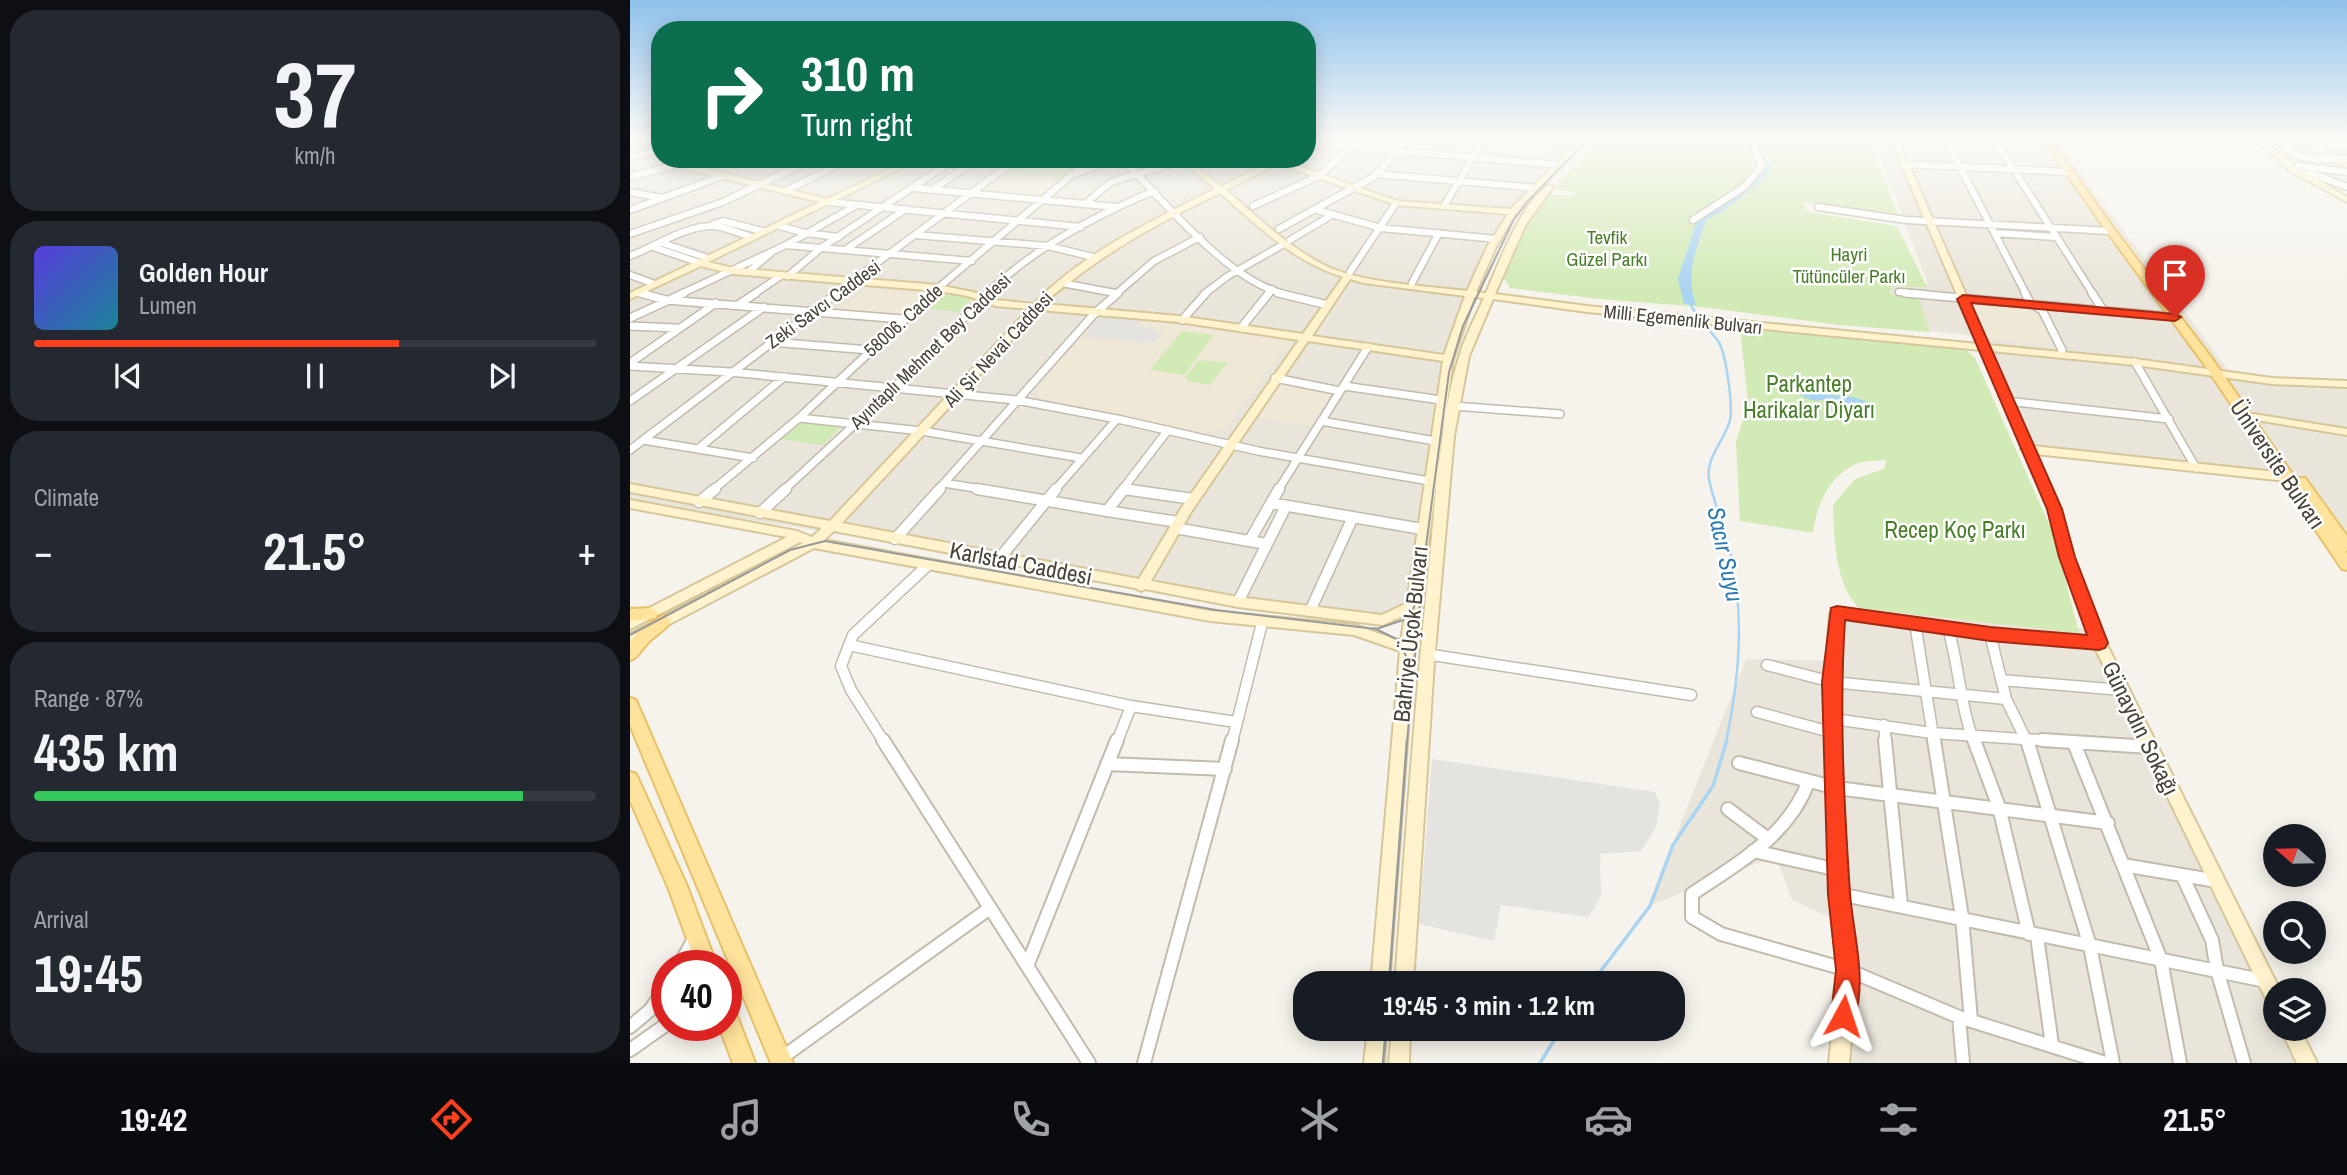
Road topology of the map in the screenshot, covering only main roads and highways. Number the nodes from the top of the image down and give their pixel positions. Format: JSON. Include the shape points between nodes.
{"nodes":[{"id":1,"x":2082,"y":190,"type":"edge"},
{"id":2,"x":2085,"y":190,"type":"edge"},
{"id":3,"x":2216,"y":367,"type":"junction"},
{"id":4,"x":2347,"y":546,"type":"edge"},
{"id":5,"x":2347,"y":564,"type":"edge"},
{"id":6,"x":630,"y":615,"type":"edge"},
{"id":7,"x":630,"y":654,"type":"edge"},
{"id":8,"x":630,"y":705,"type":"edge"},
{"id":9,"x":630,"y":780,"type":"edge"},
{"id":10,"x":701,"y":950,"type":"edge"},
{"id":11,"x":736,"y":1041,"type":"edge"},
{"id":12,"x":781,"y":1061,"type":"edge"},
{"id":13,"x":744,"y":1063,"type":"edge"}],
"edges":[{"from":1,"to":3,"type":"main road"},
{"from":2,"to":3,"type":"main road"},
{"from":3,"to":4,"type":"main road","name":"Üniversite Bulvarı"},
{"from":3,"to":5,"type":"main road","name":"Üniversite Bulvarı"},
{"from":6,"to":7,"type":"main road","via":[[657,617]]},
{"from":8,"to":12,"type":"main road"},
{"from":9,"to":10,"type":"main road"},
{"from":11,"to":13,"type":"main road"}]}
